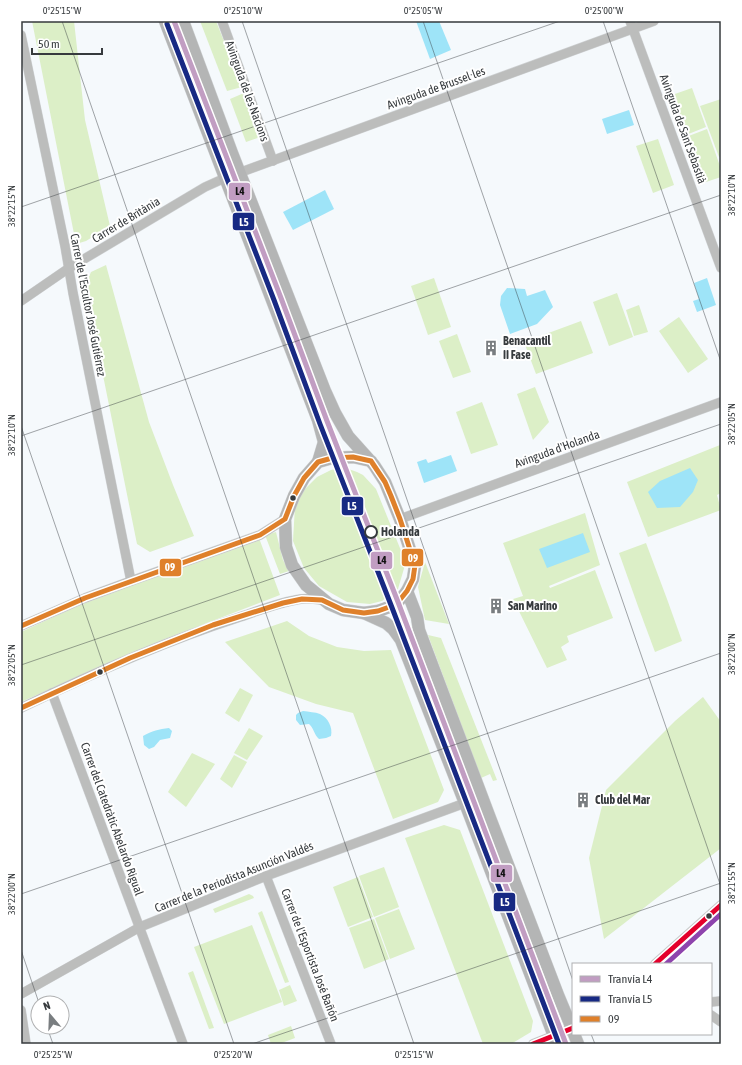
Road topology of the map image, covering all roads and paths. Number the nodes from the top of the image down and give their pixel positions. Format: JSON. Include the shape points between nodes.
{"nodes":[{"id":1,"x":165,"y":21,"type":"edge"},
{"id":2,"x":183,"y":21,"type":"edge"},
{"id":3,"x":222,"y":21,"type":"edge"},
{"id":4,"x":654,"y":21,"type":"edge"},
{"id":5,"x":631,"y":25,"type":"edge"},
{"id":6,"x":21,"y":35,"type":"edge"},
{"id":7,"x":273,"y":160,"type":"junction"},
{"id":8,"x":240,"y":172,"type":"junction"},
{"id":9,"x":225,"y":178,"type":"junction"},
{"id":10,"x":69,"y":268,"type":"junction"},
{"id":11,"x":721,"y":268,"type":"edge"},
{"id":12,"x":21,"y":301,"type":"edge"},
{"id":13,"x":721,"y":402,"type":"edge"},
{"id":14,"x":371,"y":461,"type":"junction"},
{"id":15,"x":318,"y":462,"type":"junction"},
{"id":16,"x":285,"y":519,"type":"junction"},
{"id":17,"x":400,"y":519,"type":"junction"},
{"id":18,"x":130,"y":581,"type":"junction"},
{"id":19,"x":407,"y":592,"type":"junction"},
{"id":20,"x":322,"y":600,"type":"junction"},
{"id":21,"x":364,"y":613,"type":"junction"},
{"id":22,"x":21,"y":626,"type":"edge"},
{"id":23,"x":52,"y":693,"type":"junction"},
{"id":24,"x":21,"y":708,"type":"edge"},
{"id":25,"x":465,"y":803,"type":"junction"},
{"id":26,"x":266,"y":876,"type":"junction"},
{"id":27,"x":721,"y":905,"type":"edge"},
{"id":28,"x":140,"y":928,"type":"junction"},
{"id":29,"x":656,"y":963,"type":"edge"},
{"id":30,"x":21,"y":994,"type":"edge"},
{"id":31,"x":561,"y":1002,"type":"junction"},
{"id":32,"x":21,"y":1010,"type":"edge"},
{"id":33,"x":572,"y":1010,"type":"edge"},
{"id":34,"x":712,"y":1016,"type":"edge"},
{"id":35,"x":721,"y":1022,"type":"edge"},
{"id":36,"x":572,"y":1028,"type":"edge"},
{"id":37,"x":572,"y":1031,"type":"edge"},
{"id":38,"x":555,"y":1040,"type":"edge"},
{"id":39,"x":26,"y":1044,"type":"edge"},
{"id":40,"x":183,"y":1044,"type":"edge"},
{"id":41,"x":331,"y":1044,"type":"edge"},
{"id":42,"x":533,"y":1044,"type":"edge"}],
"edges":[{"from":1,"to":9,"type":"main road"},
{"from":2,"to":8,"type":"main road"},
{"from":3,"to":7,"type":"street","name":"Avinguda de les Nacions"},
{"from":4,"to":5,"type":"street","name":"Avinguda de Brussel·les"},
{"from":5,"to":7,"type":"street","name":"Avinguda de Brussel·les"},
{"from":5,"to":11,"type":"street","name":"Avinguda de Sant Sebastià"},
{"from":6,"to":10,"type":"street","name":"Carrer de l'Escultor José Gutiérrez"},
{"from":7,"to":8,"type":"street","name":"Avinguda de Brussel·les"},
{"from":8,"to":9,"type":"street","name":"Avinguda de Brussel·les"},
{"from":8,"to":14,"type":"main road","via":[[325,391],[348,436]]},
{"from":9,"to":10,"type":"street","name":"Carrer de Britània","via":[[205,186]]},
{"from":9,"to":15,"type":"main road","via":[[318,420],[324,442]]},
{"from":10,"to":12,"type":"street","name":"Carrer de Britània"},
{"from":10,"to":18,"type":"street","name":"Carrer de l'Escultor José Gutiérrez"},
{"from":13,"to":17,"type":"street","name":"Avinguda d'Holanda"},
{"from":14,"to":15,"type":"main road","via":[[353,457]]},
{"from":14,"to":17,"type":"main road","via":[[382,475]]},
{"from":15,"to":16,"type":"main road","via":[[304,478]]},
{"from":16,"to":18,"type":"street","via":[[260,535]]},
{"from":16,"to":20,"type":"main road","via":[[286,547],[292,565],[306,586]]},
{"from":17,"to":19,"type":"main road","via":[[415,565],[413,579]]},
{"from":18,"to":22,"type":"street"},
{"from":19,"to":21,"type":"main road","via":[[392,606]]},
{"from":19,"to":31,"type":"main road","via":[[487,812]]},
{"from":20,"to":21,"type":"main road","via":[[343,610]]},
{"from":20,"to":23,"type":"street","via":[[302,599],[283,603],[213,625]]},
{"from":21,"to":25,"type":"main road","via":[[386,623],[401,640]]},
{"from":23,"to":24,"type":"street"},
{"from":23,"to":28,"type":"street","name":"Carrer del Catedràtic Abelardo Rigual"},
{"from":25,"to":26,"type":"street","name":"Carrer de la Periodista Asunción Valdés"},
{"from":25,"to":38,"type":"main road"},
{"from":26,"to":28,"type":"street","name":"Carrer de la Periodista Asunción Valdés"},
{"from":26,"to":41,"type":"street","name":"Carrer de l'Esportista José Bañón"},
{"from":27,"to":29,"type":"street"},
{"from":28,"to":30,"type":"street","name":"Carrer de la Periodista Asunción Valdés"},
{"from":28,"to":40,"type":"street","name":"Carrer del Catedràtic Abelardo Rigual"},
{"from":31,"to":33,"type":"street"},
{"from":31,"to":36,"type":"main road"},
{"from":32,"to":39,"type":"street"},
{"from":34,"to":35,"type":"street"},
{"from":37,"to":38,"type":"street"},
{"from":38,"to":42,"type":"street"}]}
